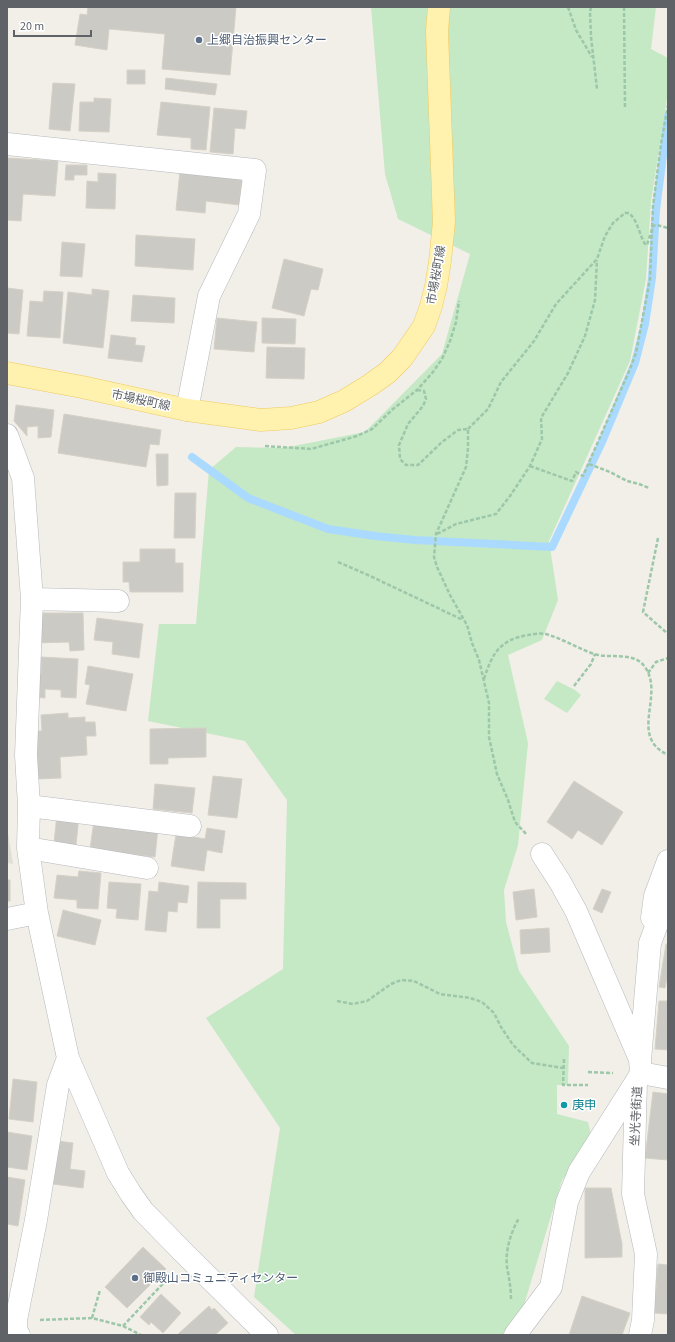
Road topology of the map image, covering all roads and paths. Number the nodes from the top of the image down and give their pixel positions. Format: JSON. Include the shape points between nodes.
{"nodes":[{"id":1,"x":439,"y":7,"type":"edge"},
{"id":2,"x":568,"y":7,"type":"edge"},
{"id":3,"x":591,"y":7,"type":"edge"},
{"id":4,"x":624,"y":7,"type":"edge"},
{"id":5,"x":594,"y":59,"type":"junction"},
{"id":6,"x":597,"y":89,"type":"dead end"},
{"id":7,"x":668,"y":105,"type":"edge"},
{"id":8,"x":625,"y":107,"type":"dead end"},
{"id":9,"x":7,"y":144,"type":"edge"},
{"id":10,"x":653,"y":226,"type":"junction"},
{"id":11,"x":668,"y":228,"type":"edge"},
{"id":12,"x":597,"y":259,"type":"junction"},
{"id":13,"x":7,"y":373,"type":"edge"},
{"id":14,"x":417,"y":390,"type":"dead end"},
{"id":15,"x":187,"y":410,"type":"junction"},
{"id":16,"x":468,"y":429,"type":"junction"},
{"id":17,"x":7,"y":435,"type":"edge"},
{"id":18,"x":589,"y":464,"type":"junction"},
{"id":19,"x":530,"y":466,"type":"junction"},
{"id":20,"x":648,"y":488,"type":"dead end"},
{"id":21,"x":436,"y":535,"type":"junction"},
{"id":22,"x":658,"y":538,"type":"dead end"},
{"id":23,"x":338,"y":562,"type":"dead end"},
{"id":24,"x":32,"y":599,"type":"junction"},
{"id":25,"x":118,"y":601,"type":"dead end"},
{"id":26,"x":464,"y":620,"type":"junction"},
{"id":27,"x":668,"y":634,"type":"edge"},
{"id":28,"x":595,"y":654,"type":"junction"},
{"id":29,"x":668,"y":658,"type":"edge"},
{"id":30,"x":648,"y":673,"type":"junction"},
{"id":31,"x":483,"y":680,"type":"junction"},
{"id":32,"x":574,"y":686,"type":"dead end"},
{"id":33,"x":668,"y":755,"type":"edge"},
{"id":34,"x":29,"y":806,"type":"junction"},
{"id":35,"x":190,"y":826,"type":"dead end"},
{"id":36,"x":28,"y":848,"type":"junction"},
{"id":37,"x":542,"y":854,"type":"joint"},
{"id":38,"x":668,"y":861,"type":"edge"},
{"id":39,"x":147,"y":868,"type":"dead end"},
{"id":40,"x":668,"y":900,"type":"edge"},
{"id":41,"x":36,"y":913,"type":"junction"},
{"id":42,"x":7,"y":919,"type":"edge"},
{"id":43,"x":650,"y":943,"type":"junction"},
{"id":44,"x":337,"y":1001,"type":"dead end"},
{"id":45,"x":68,"y":1058,"type":"junction"},
{"id":46,"x":564,"y":1059,"type":"dead end"},
{"id":47,"x":563,"y":1068,"type":"junction"},
{"id":48,"x":588,"y":1072,"type":"dead end"},
{"id":49,"x":639,"y":1072,"type":"junction"},
{"id":50,"x":608,"y":1073,"type":"dead end"},
{"id":51,"x":668,"y":1078,"type":"edge"},
{"id":52,"x":588,"y":1085,"type":"dead end"},
{"id":53,"x":519,"y":1218,"type":"dead end"},
{"id":54,"x":174,"y":1272,"type":"dead end"},
{"id":55,"x":100,"y":1290,"type":"dead end"},
{"id":56,"x":511,"y":1305,"type":"dead end"},
{"id":57,"x":92,"y":1318,"type":"junction"},
{"id":58,"x":14,"y":1324,"type":"edge"},
{"id":59,"x":124,"y":1326,"type":"junction"},
{"id":60,"x":141,"y":1335,"type":"edge"},
{"id":61,"x":268,"y":1335,"type":"edge"},
{"id":62,"x":515,"y":1335,"type":"edge"},
{"id":63,"x":640,"y":1335,"type":"edge"}],
"edges":[{"from":1,"to":15,"type":"main road","name":"市場桜町線","via":[[437,31],[444,222],[436,286],[424,326],[414,342],[387,373],[344,401],[319,412],[291,418],[261,420]]},
{"from":2,"to":5,"type":"path","via":[[576,30]]},
{"from":3,"to":5,"type":"path"},
{"from":4,"to":8,"type":"path"},
{"from":5,"to":6,"type":"path"},
{"from":7,"to":10,"type":"path","via":[[653,206]]},
{"from":9,"to":15,"type":"street","via":[[255,170],[249,214],[209,296]]},
{"from":10,"to":11,"type":"path"},
{"from":10,"to":12,"type":"path","via":[[647,245],[639,234],[634,218],[625,213],[613,222]]},
{"from":10,"to":18,"type":"path","via":[[650,279],[636,353]]},
{"from":12,"to":16,"type":"path","via":[[556,304],[534,341],[501,382],[488,409]]},
{"from":12,"to":19,"type":"path","via":[[595,300],[585,336],[568,373],[541,418],[542,439]]},
{"from":13,"to":15,"type":"main road","name":"市場桜町線"},
{"from":14,"to":16,"type":"path","via":[[424,391],[426,399],[408,424],[399,445],[400,459],[406,465],[418,465],[458,430]]},
{"from":16,"to":21,"type":"path","via":[[466,467]]},
{"from":17,"to":24,"type":"street","via":[[22,478]]},
{"from":18,"to":19,"type":"path","via":[[583,476],[576,472],[572,481]]},
{"from":18,"to":20,"type":"path"},
{"from":19,"to":21,"type":"path","via":[[496,514],[456,524]]},
{"from":21,"to":26,"type":"path","via":[[434,557],[437,567]]},
{"from":22,"to":27,"type":"path","via":[[643,612]]},
{"from":23,"to":26,"type":"path"},
{"from":24,"to":25,"type":"street"},
{"from":24,"to":34,"type":"street","via":[[26,754]]},
{"from":26,"to":31,"type":"path","via":[[479,660]]},
{"from":28,"to":30,"type":"path","via":[[636,659]]},
{"from":28,"to":31,"type":"path","via":[[543,634],[515,637],[498,648]]},
{"from":28,"to":32,"type":"path","via":[[591,664]]},
{"from":29,"to":30,"type":"path","via":[[656,662]]},
{"from":30,"to":33,"type":"path","via":[[652,694],[648,733],[652,742]]},
{"from":31,"to":37,"type":"path","via":[[489,703],[489,737],[497,774],[515,822]]},
{"from":34,"to":35,"type":"street"},
{"from":34,"to":36,"type":"street"},
{"from":36,"to":39,"type":"street"},
{"from":36,"to":41,"type":"street"},
{"from":37,"to":49,"type":"street","via":[[576,911]]},
{"from":38,"to":43,"type":"street","via":[[655,896]]},
{"from":40,"to":43,"type":"street","name":"坐光寺街道"},
{"from":41,"to":42,"type":"street"},
{"from":41,"to":45,"type":"street"},
{"from":43,"to":49,"type":"street","name":"坐光寺街道"},
{"from":44,"to":47,"type":"path","via":[[353,1004],[367,1001],[391,984],[401,980],[414,981],[440,994],[482,1002],[494,1013],[513,1045],[532,1063]]},
{"from":45,"to":58,"type":"street","via":[[58,1086],[36,1220]]},
{"from":45,"to":61,"type":"street","via":[[118,1172],[131,1194],[184,1253]]},
{"from":46,"to":47,"type":"path"},
{"from":47,"to":52,"type":"path","via":[[563,1085]]},
{"from":48,"to":50,"type":"path"},
{"from":49,"to":51,"type":"street"},
{"from":49,"to":62,"type":"street","via":[[580,1172],[566,1202],[551,1287]]},
{"from":49,"to":63,"type":"street","name":"坐光寺街道","via":[[633,1194],[646,1254]]},
{"from":53,"to":56,"type":"path","via":[[513,1228],[508,1249]]},
{"from":54,"to":59,"type":"path"},
{"from":55,"to":57,"type":"path"},
{"from":57,"to":58,"type":"path"},
{"from":57,"to":59,"type":"path"},
{"from":59,"to":60,"type":"path"}]}
